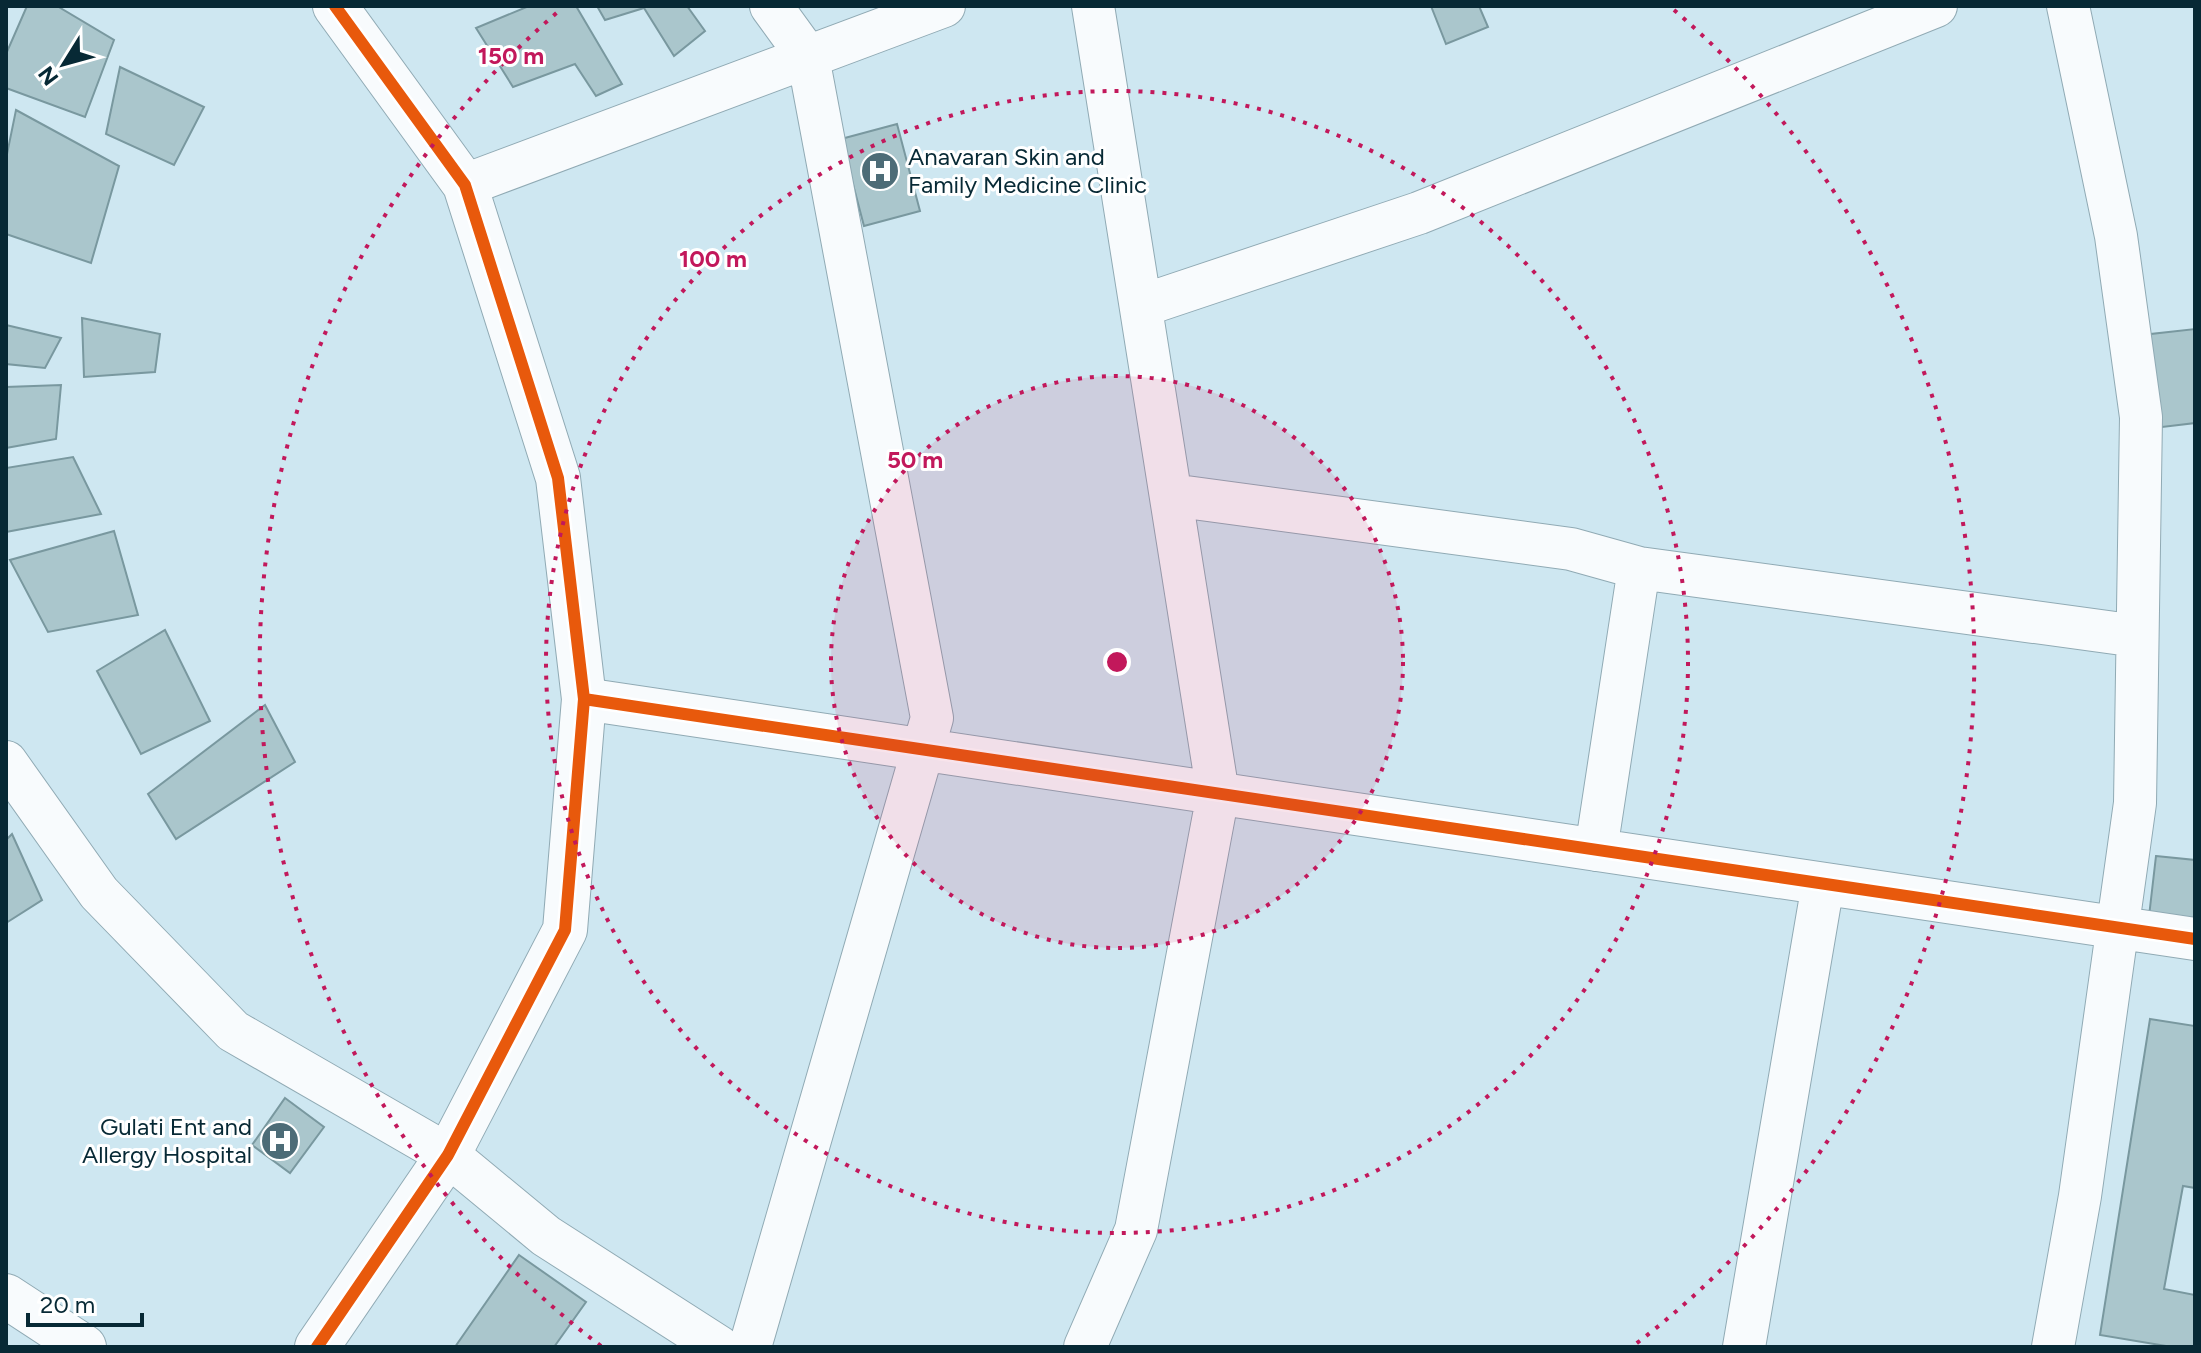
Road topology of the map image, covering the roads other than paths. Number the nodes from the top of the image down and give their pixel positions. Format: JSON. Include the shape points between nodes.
{"nodes":[{"id":1,"x":335,"y":6,"type":"edge"},
{"id":2,"x":771,"y":6,"type":"edge"},
{"id":3,"x":944,"y":6,"type":"edge"},
{"id":4,"x":1093,"y":6,"type":"edge"},
{"id":5,"x":1936,"y":6,"type":"edge"},
{"id":6,"x":2068,"y":6,"type":"edge"},
{"id":7,"x":808,"y":57,"type":"junction"},
{"id":8,"x":465,"y":185,"type":"junction"},
{"id":9,"x":1141,"y":306,"type":"junction"},
{"id":10,"x":1171,"y":495,"type":"junction"},
{"id":11,"x":1639,"y":568,"type":"junction"},
{"id":12,"x":2137,"y":636,"type":"junction"},
{"id":13,"x":584,"y":699,"type":"junction"},
{"id":14,"x":923,"y":749,"type":"junction"},
{"id":15,"x":6,"y":762,"type":"edge"},
{"id":16,"x":1218,"y":794,"type":"junction"},
{"id":17,"x":1596,"y":850,"type":"junction"},
{"id":18,"x":1823,"y":884,"type":"junction"},
{"id":19,"x":2117,"y":928,"type":"junction"},
{"id":20,"x":2195,"y":939,"type":"edge"},
{"id":21,"x":448,"y":1155,"type":"junction"},
{"id":22,"x":6,"y":1296,"type":"edge"},
{"id":23,"x":84,"y":1347,"type":"edge"},
{"id":24,"x":317,"y":1347,"type":"edge"},
{"id":25,"x":719,"y":1347,"type":"edge"},
{"id":26,"x":750,"y":1347,"type":"edge"},
{"id":27,"x":1085,"y":1347,"type":"edge"},
{"id":28,"x":1744,"y":1347,"type":"edge"},
{"id":29,"x":2053,"y":1347,"type":"edge"}],
"edges":[{"from":1,"to":8,"type":"street"},
{"from":2,"to":7,"type":"street"},
{"from":3,"to":7,"type":"street"},
{"from":4,"to":9,"type":"street"},
{"from":5,"to":9,"type":"street","via":[[1419,213]]},
{"from":6,"to":12,"type":"street","via":[[2116,236],[2141,417]]},
{"from":7,"to":8,"type":"street"},
{"from":7,"to":14,"type":"street","via":[[932,718]]},
{"from":8,"to":13,"type":"street","via":[[558,478]]},
{"from":9,"to":10,"type":"street"},
{"from":10,"to":11,"type":"street","via":[[1571,549]]},
{"from":10,"to":16,"type":"street"},
{"from":11,"to":12,"type":"street"},
{"from":11,"to":17,"type":"street"},
{"from":12,"to":19,"type":"street","via":[[2135,803]]},
{"from":13,"to":14,"type":"street"},
{"from":13,"to":21,"type":"street","via":[[565,930]]},
{"from":14,"to":16,"type":"street"},
{"from":14,"to":26,"type":"street"},
{"from":15,"to":21,"type":"street","via":[[99,893],[233,1031]]},
{"from":16,"to":17,"type":"street"},
{"from":16,"to":27,"type":"street","via":[[1136,1230]]},
{"from":17,"to":18,"type":"street"},
{"from":18,"to":19,"type":"street"},
{"from":18,"to":28,"type":"street"},
{"from":19,"to":20,"type":"street"},
{"from":19,"to":29,"type":"street"},
{"from":21,"to":24,"type":"street"},
{"from":21,"to":25,"type":"street","via":[[546,1236]]},
{"from":22,"to":23,"type":"street"}]}
